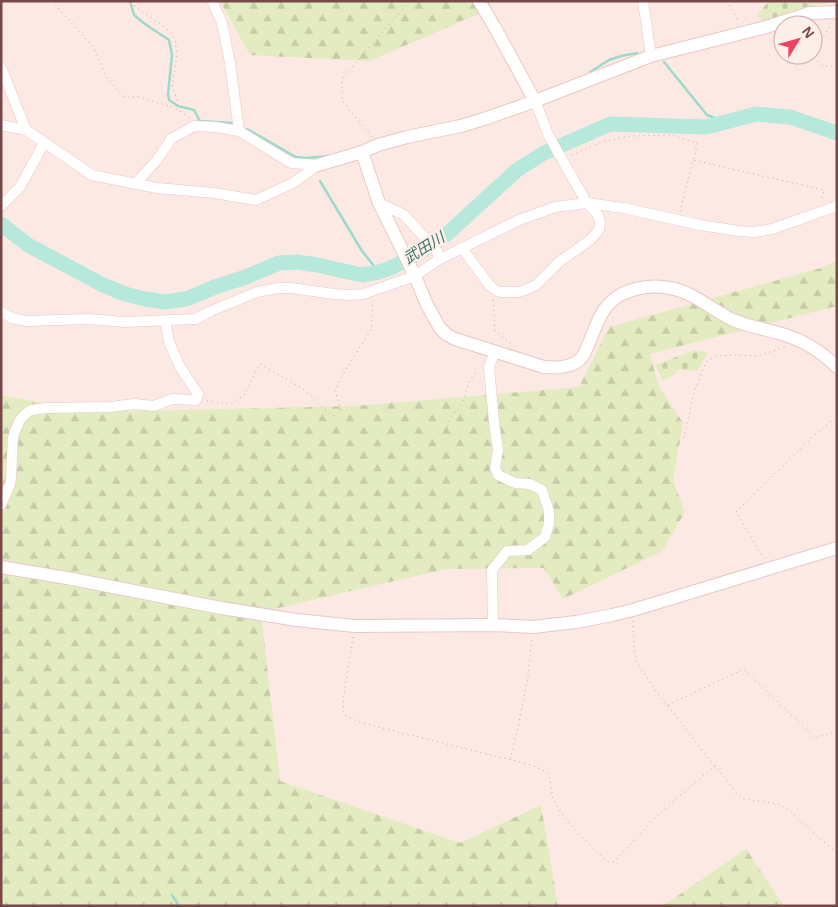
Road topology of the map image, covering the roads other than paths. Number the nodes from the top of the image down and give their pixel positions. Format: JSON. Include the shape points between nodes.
{"nodes":[{"id":1,"x":212,"y":1,"type":"edge"},
{"id":2,"x":479,"y":1,"type":"edge"},
{"id":3,"x":643,"y":1,"type":"edge"},
{"id":4,"x":834,"y":18,"type":"edge"},
{"id":5,"x":651,"y":56,"type":"junction"},
{"id":6,"x":1,"y":67,"type":"edge"},
{"id":7,"x":535,"y":101,"type":"junction"},
{"id":8,"x":1,"y":125,"type":"edge"},
{"id":9,"x":26,"y":130,"type":"junction"},
{"id":10,"x":239,"y":131,"type":"junction"},
{"id":11,"x":44,"y":143,"type":"junction"},
{"id":12,"x":362,"y":152,"type":"junction"},
{"id":13,"x":318,"y":165,"type":"junction"},
{"id":14,"x":136,"y":184,"type":"junction"},
{"id":15,"x":379,"y":203,"type":"junction"},
{"id":16,"x":587,"y":203,"type":"junction"},
{"id":17,"x":1,"y":206,"type":"edge"},
{"id":18,"x":837,"y":206,"type":"edge"},
{"id":19,"x":462,"y":248,"type":"junction"},
{"id":20,"x":437,"y":255,"type":"junction"},
{"id":21,"x":414,"y":273,"type":"junction"},
{"id":22,"x":1,"y":312,"type":"edge"},
{"id":23,"x":165,"y":321,"type":"junction"},
{"id":24,"x":495,"y":351,"type":"junction"},
{"id":25,"x":837,"y":367,"type":"edge"},
{"id":26,"x":1,"y":505,"type":"edge"},
{"id":27,"x":837,"y":548,"type":"edge"},
{"id":28,"x":1,"y":567,"type":"edge"},
{"id":29,"x":493,"y":625,"type":"junction"}],
"edges":[{"from":1,"to":10,"type":"street","via":[[222,23]]},
{"from":2,"to":7,"type":"street"},
{"from":3,"to":5,"type":"street"},
{"from":4,"to":5,"type":"street","via":[[810,13]]},
{"from":5,"to":7,"type":"street"},
{"from":6,"to":9,"type":"street"},
{"from":7,"to":12,"type":"street"},
{"from":7,"to":16,"type":"street","via":[[548,134]]},
{"from":8,"to":9,"type":"street"},
{"from":9,"to":11,"type":"street"},
{"from":10,"to":13,"type":"street","via":[[291,162]]},
{"from":10,"to":14,"type":"street","via":[[194,126],[171,139]]},
{"from":11,"to":14,"type":"street","via":[[92,175]]},
{"from":11,"to":17,"type":"street","via":[[20,187]]},
{"from":12,"to":13,"type":"street"},
{"from":12,"to":15,"type":"street"},
{"from":13,"to":14,"type":"street","via":[[294,183],[256,200]]},
{"from":15,"to":20,"type":"street","via":[[404,215]]},
{"from":15,"to":21,"type":"street"},
{"from":16,"to":18,"type":"street","via":[[738,232],[772,229]]},
{"from":16,"to":19,"type":"street","via":[[533,214]]},
{"from":16,"to":19,"type":"street","via":[[598,215],[599,230],[532,288],[509,292],[495,290]]},
{"from":19,"to":20,"type":"street"},
{"from":20,"to":21,"type":"street"},
{"from":21,"to":23,"type":"street","via":[[363,294],[349,296],[291,288],[256,292],[196,320]]},
{"from":21,"to":24,"type":"street","via":[[440,328],[455,339]]},
{"from":22,"to":23,"type":"street","via":[[26,321]]},
{"from":23,"to":26,"type":"street","via":[[169,342],[180,367],[198,394],[196,400],[172,399],[154,406],[134,404],[31,410],[20,420],[15,431],[11,478]]},
{"from":24,"to":25,"type":"street","via":[[544,367],[571,365],[582,358],[599,318],[612,300],[647,286],[672,288],[743,324],[802,342]]},
{"from":24,"to":29,"type":"street","via":[[489,367],[498,450],[495,468],[498,476],[506,480],[530,484],[542,490],[549,524],[545,537],[528,550],[507,550],[492,570]]},
{"from":27,"to":29,"type":"street","via":[[612,615],[533,627]]},
{"from":28,"to":29,"type":"street","via":[[297,620],[355,626]]}]}
